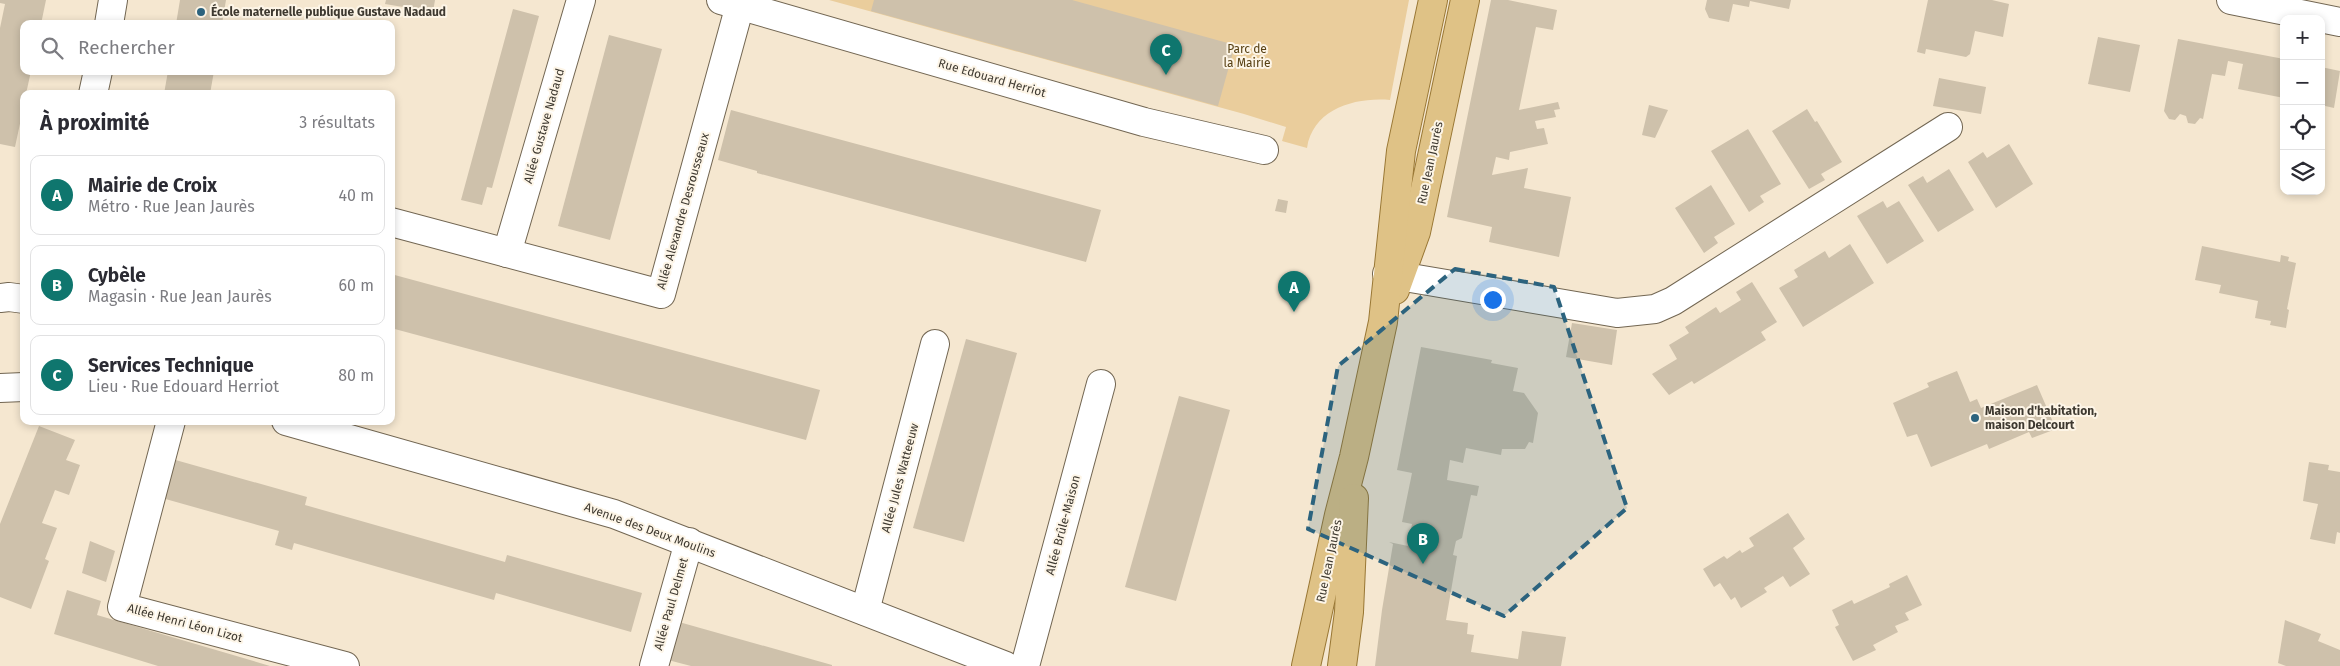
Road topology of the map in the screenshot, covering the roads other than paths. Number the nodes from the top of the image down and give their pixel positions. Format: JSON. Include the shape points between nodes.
{"nodes":[{"id":1,"x":113,"y":0,"type":"edge"},
{"id":2,"x":581,"y":0,"type":"edge"},
{"id":3,"x":1433,"y":0,"type":"edge"},
{"id":4,"x":1464,"y":0,"type":"edge"},
{"id":5,"x":2231,"y":0,"type":"edge"},
{"id":6,"x":731,"y":2,"type":"edge"},
{"id":7,"x":110,"y":20,"type":"edge"},
{"id":8,"x":2340,"y":22,"type":"edge"},
{"id":9,"x":97,"y":75,"type":"edge"},
{"id":10,"x":94,"y":90,"type":"edge"},
{"id":11,"x":1948,"y":127,"type":"dead end"},
{"id":12,"x":1264,"y":150,"type":"dead end"},
{"id":13,"x":395,"y":223,"type":"edge"},
{"id":14,"x":506,"y":253,"type":"junction"},
{"id":15,"x":1394,"y":275,"type":"junction"},
{"id":16,"x":0,"y":298,"type":"edge"},
{"id":17,"x":20,"y":298,"type":"edge"},
{"id":18,"x":936,"y":344,"type":"dead end"},
{"id":19,"x":1101,"y":384,"type":"dead end"},
{"id":20,"x":20,"y":387,"type":"edge"},
{"id":21,"x":0,"y":388,"type":"edge"},
{"id":22,"x":169,"y":425,"type":"edge"},
{"id":23,"x":300,"y":425,"type":"edge"},
{"id":24,"x":1354,"y":457,"type":"junction"},
{"id":25,"x":689,"y":542,"type":"junction"},
{"id":26,"x":865,"y":611,"type":"junction"},
{"id":27,"x":345,"y":666,"type":"edge"},
{"id":28,"x":654,"y":666,"type":"edge"},
{"id":29,"x":1006,"y":666,"type":"edge"},
{"id":30,"x":1025,"y":666,"type":"edge"},
{"id":31,"x":1306,"y":666,"type":"edge"},
{"id":32,"x":1342,"y":666,"type":"edge"}],
"edges":[{"from":1,"to":7,"type":"street"},
{"from":2,"to":14,"type":"street","name":"Allée Gustave Nadaud"},
{"from":3,"to":15,"type":"main road","name":"Rue Jean Jaurès","via":[[1403,144]]},
{"from":4,"to":15,"type":"main road","name":"Rue Jean Jaurès","via":[[1416,232]]},
{"from":5,"to":8,"type":"street"},
{"from":6,"to":12,"type":"street","name":"Rue Edouard Herriot","via":[[1144,122]]},
{"from":6,"to":14,"type":"street","name":"Allée Alexandre Desrousseaux","via":[[661,294]]},
{"from":9,"to":10,"type":"street"},
{"from":11,"to":15,"type":"street","via":[[1673,301],[1655,309],[1617,313]]},
{"from":13,"to":14,"type":"street","name":"Allée Alexandre Desrousseaux"},
{"from":15,"to":24,"type":"main road","name":"Rue Jean Jaurès"},
{"from":16,"to":17,"type":"street"},
{"from":18,"to":26,"type":"street","name":"Allée Jules Watteeuw"},
{"from":19,"to":30,"type":"street","name":"Allée Brûle-Maison"},
{"from":20,"to":21,"type":"street"},
{"from":22,"to":27,"type":"street","name":"Allée Henri Léon Lizot","via":[[122,607]]},
{"from":23,"to":25,"type":"street","name":"Avenue des Deux Moulins","via":[[587,506]]},
{"from":24,"to":31,"type":"main road","name":"Rue Jean Jaurès"},
{"from":24,"to":32,"type":"main road","name":"Rue Jean Jaurès","via":[[1350,596]]},
{"from":25,"to":26,"type":"street","name":"Avenue des Deux Moulins"},
{"from":25,"to":28,"type":"street","name":"Allée Paul Delmet"},
{"from":26,"to":29,"type":"street","name":"Avenue des Deux Moulins"}]}
